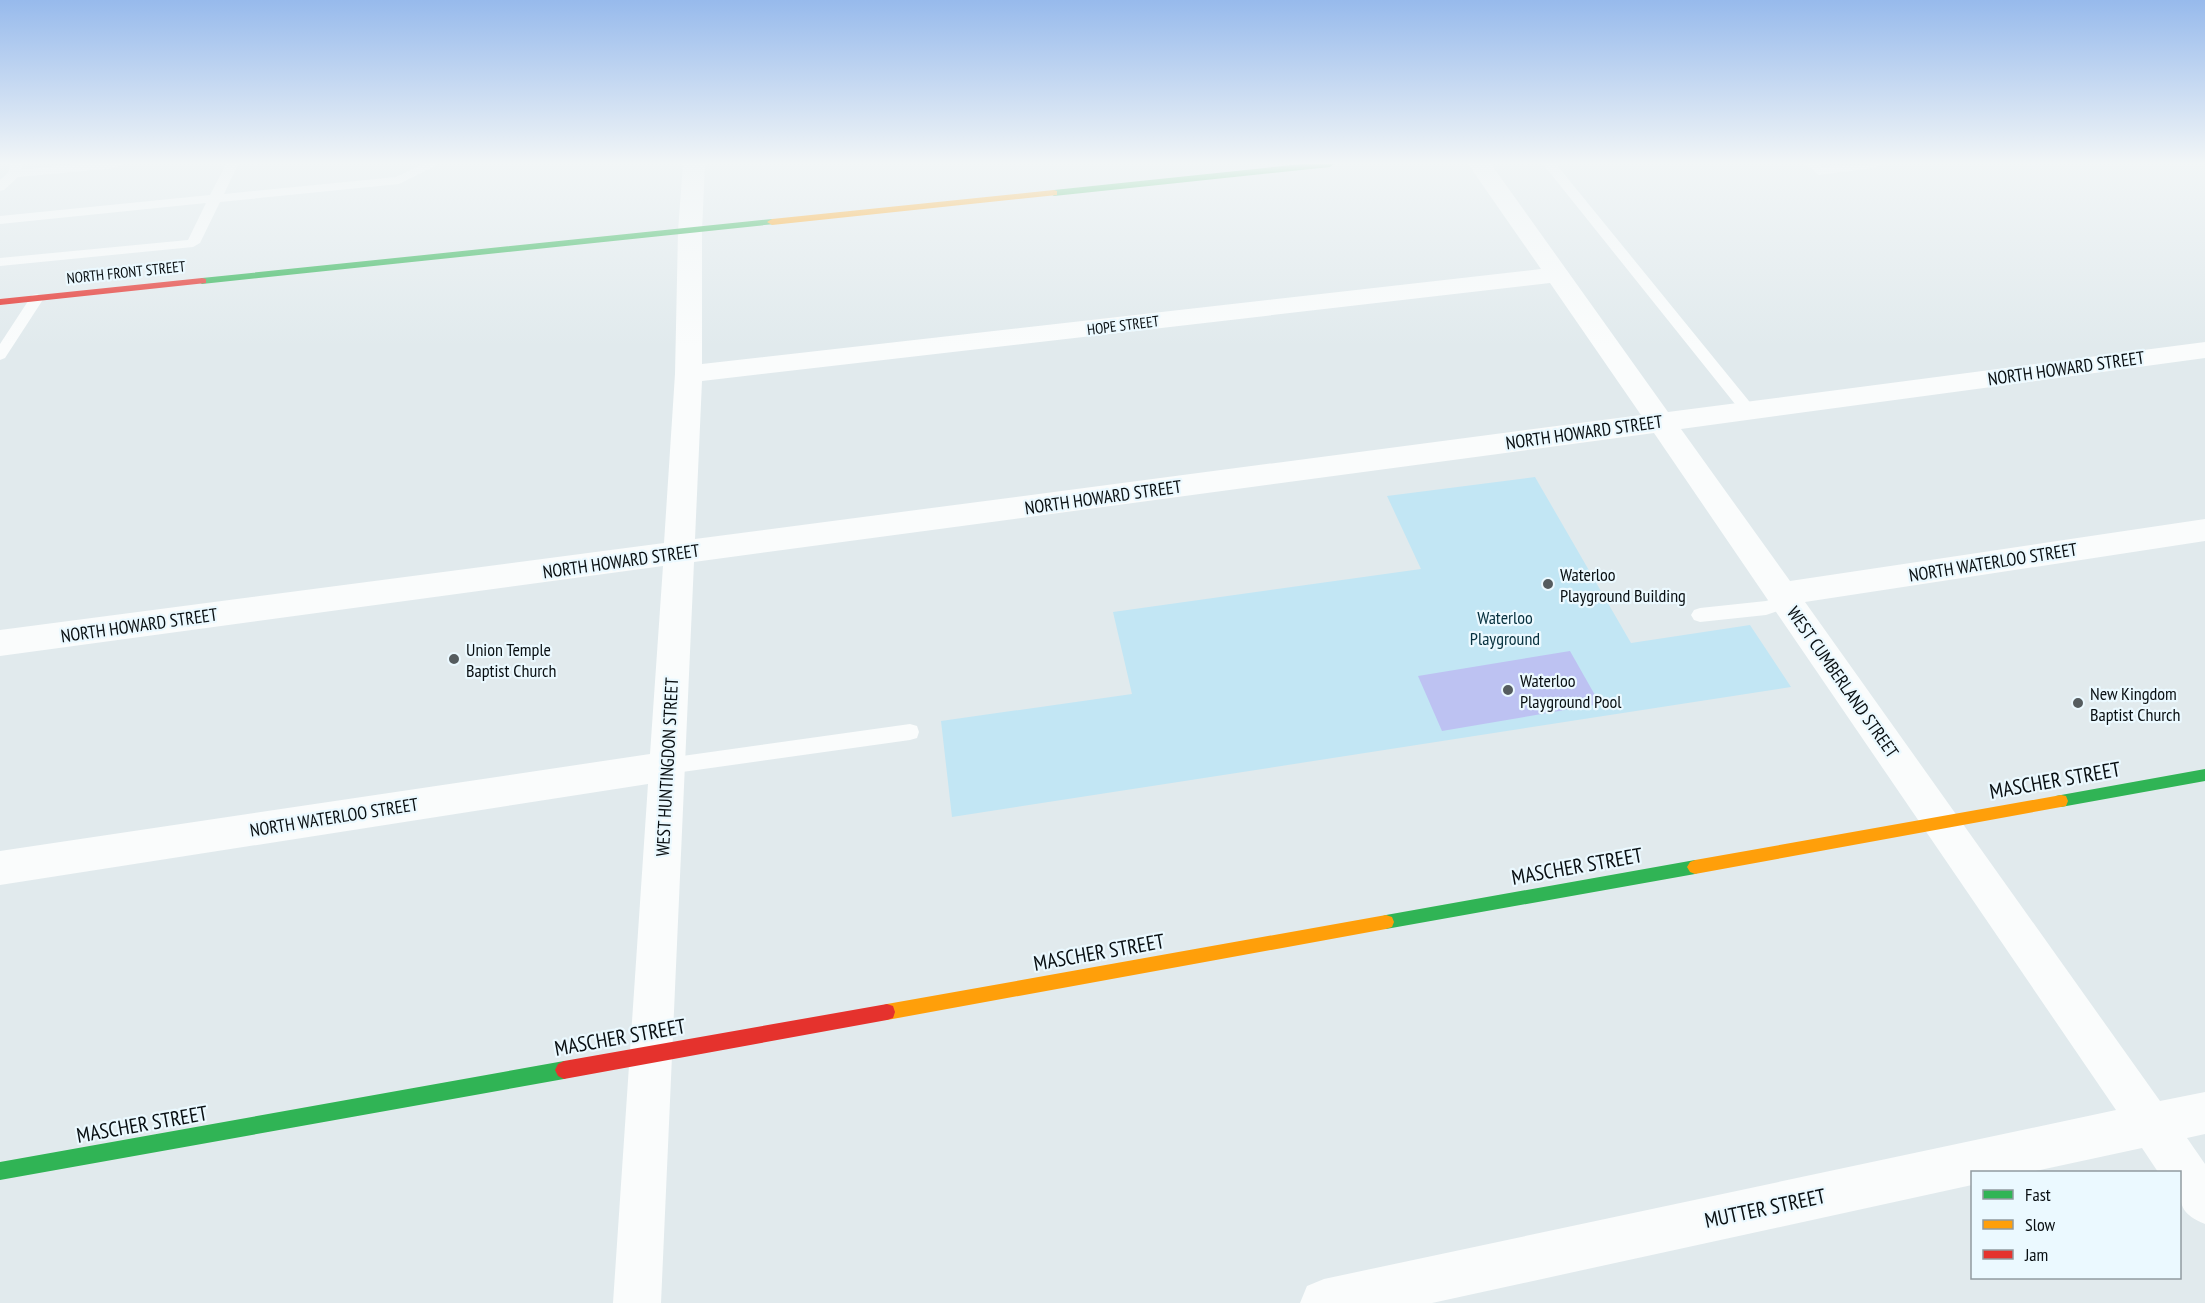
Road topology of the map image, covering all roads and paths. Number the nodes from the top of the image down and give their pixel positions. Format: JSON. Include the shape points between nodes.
{"nodes":[{"id":1,"x":203,"y":225,"type":"edge"},
{"id":2,"x":690,"y":225,"type":"edge"},
{"id":3,"x":749,"y":225,"type":"edge"},
{"id":4,"x":1522,"y":225,"type":"edge"},
{"id":5,"x":1598,"y":225,"type":"edge"},
{"id":6,"x":690,"y":231,"type":"junction"},
{"id":7,"x":0,"y":262,"type":"edge"},
{"id":8,"x":1557,"y":275,"type":"junction"},
{"id":9,"x":37,"y":298,"type":"junction"},
{"id":10,"x":0,"y":302,"type":"edge"},
{"id":11,"x":2205,"y":350,"type":"edge"},
{"id":12,"x":0,"y":355,"type":"edge"},
{"id":13,"x":689,"y":374,"type":"junction"},
{"id":14,"x":1748,"y":410,"type":"junction"},
{"id":15,"x":1660,"y":422,"type":"junction"},
{"id":16,"x":2205,"y":530,"type":"edge"},
{"id":17,"x":678,"y":553,"type":"junction"},
{"id":18,"x":1784,"y":597,"type":"junction"},
{"id":19,"x":1700,"y":615,"type":"dead end"},
{"id":20,"x":0,"y":644,"type":"edge"},
{"id":21,"x":910,"y":732,"type":"dead end"},
{"id":22,"x":668,"y":766,"type":"junction"},
{"id":23,"x":2205,"y":775,"type":"edge"},
{"id":24,"x":1940,"y":822,"type":"junction"},
{"id":25,"x":0,"y":868,"type":"edge"},
{"id":26,"x":651,"y":1053,"type":"junction"},
{"id":27,"x":2205,"y":1113,"type":"edge"},
{"id":28,"x":2150,"y":1124,"type":"junction"},
{"id":29,"x":0,"y":1171,"type":"edge"},
{"id":30,"x":2205,"y":1202,"type":"edge"},
{"id":31,"x":637,"y":1303,"type":"edge"},
{"id":32,"x":1324,"y":1303,"type":"edge"}],
"edges":[{"from":1,"to":7,"type":"lane","via":[[193,243]]},
{"from":2,"to":6,"type":"street","name":"WEST HUNTINGDON STREET"},
{"from":3,"to":6,"type":"street","name":"NORTH FRONT STREET"},
{"from":4,"to":8,"type":"street","name":"WEST CUMBERLAND STREET"},
{"from":5,"to":14,"type":"lane"},
{"from":6,"to":9,"type":"street","name":"NORTH FRONT STREET"},
{"from":6,"to":13,"type":"street","name":"WEST HUNTINGDON STREET"},
{"from":8,"to":13,"type":"street","name":"HOPE STREET"},
{"from":8,"to":15,"type":"street","name":"WEST CUMBERLAND STREET"},
{"from":9,"to":10,"type":"street","name":"NORTH FRONT STREET"},
{"from":9,"to":12,"type":"lane"},
{"from":11,"to":14,"type":"street","name":"NORTH HOWARD STREET"},
{"from":13,"to":17,"type":"street","name":"WEST HUNTINGDON STREET"},
{"from":14,"to":15,"type":"street","name":"NORTH HOWARD STREET"},
{"from":15,"to":17,"type":"street","name":"NORTH HOWARD STREET"},
{"from":15,"to":18,"type":"street","name":"WEST CUMBERLAND STREET"},
{"from":16,"to":18,"type":"street","name":"NORTH WATERLOO STREET"},
{"from":17,"to":20,"type":"street","name":"NORTH HOWARD STREET"},
{"from":17,"to":22,"type":"street","name":"WEST HUNTINGDON STREET"},
{"from":18,"to":19,"type":"lane","name":"NORTH WATERLOO STREET","via":[[1766,608]]},
{"from":18,"to":24,"type":"street","name":"WEST CUMBERLAND STREET"},
{"from":21,"to":22,"type":"lane"},
{"from":22,"to":25,"type":"street","name":"NORTH WATERLOO STREET"},
{"from":22,"to":26,"type":"street","name":"WEST HUNTINGDON STREET"},
{"from":23,"to":24,"type":"street","name":"MASCHER STREET"},
{"from":24,"to":26,"type":"street","name":"MASCHER STREET"},
{"from":24,"to":28,"type":"street","name":"WEST CUMBERLAND STREET"},
{"from":26,"to":29,"type":"street","name":"MASCHER STREET"},
{"from":26,"to":31,"type":"street","name":"WEST HUNTINGDON STREET"},
{"from":27,"to":28,"type":"street","name":"MUTTER STREET"},
{"from":28,"to":30,"type":"street","name":"WEST CUMBERLAND STREET"},
{"from":28,"to":32,"type":"street","name":"MUTTER STREET"}]}
